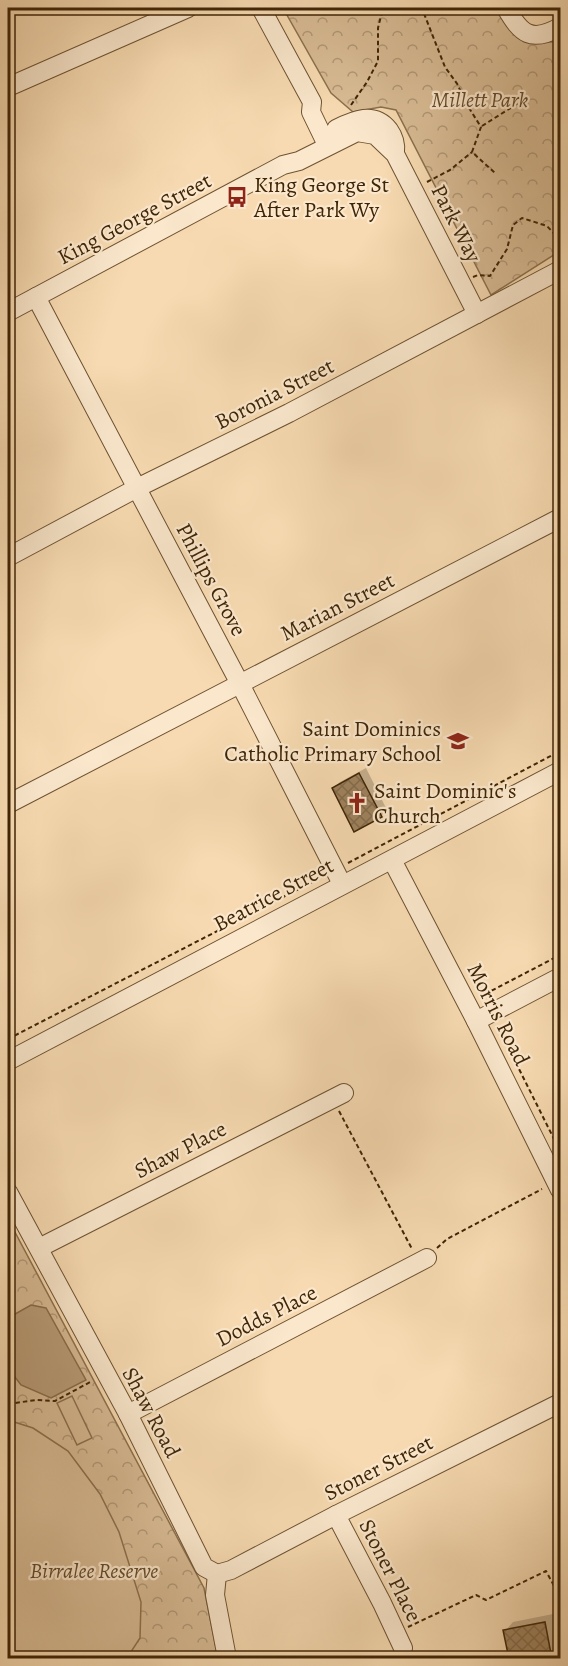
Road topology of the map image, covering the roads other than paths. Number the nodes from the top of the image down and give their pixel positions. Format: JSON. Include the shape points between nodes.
{"nodes":[{"id":1,"x":188,"y":8,"type":"edge"},
{"id":2,"x":261,"y":8,"type":"edge"},
{"id":3,"x":506,"y":8,"type":"edge"},
{"id":4,"x":519,"y":8,"type":"edge"},
{"id":5,"x":561,"y":15,"type":"edge"},
{"id":6,"x":548,"y":28,"type":"edge"},
{"id":7,"x":8,"y":87,"type":"edge"},
{"id":8,"x":380,"y":130,"type":"joint"},
{"id":9,"x":331,"y":138,"type":"junction"},
{"id":10,"x":561,"y":270,"type":"edge"},
{"id":11,"x":36,"y":297,"type":"junction"},
{"id":12,"x":8,"y":312,"type":"edge"},
{"id":13,"x":477,"y":314,"type":"junction"},
{"id":14,"x":137,"y":488,"type":"junction"},
{"id":15,"x":561,"y":518,"type":"edge"},
{"id":16,"x":8,"y":557,"type":"edge"},
{"id":17,"x":239,"y":682,"type":"junction"},
{"id":18,"x":561,"y":771,"type":"edge"},
{"id":19,"x":8,"y":804,"type":"edge"},
{"id":20,"x":392,"y":860,"type":"junction"},
{"id":21,"x":338,"y":877,"type":"junction"},
{"id":22,"x":561,"y":977,"type":"edge"},
{"id":23,"x":476,"y":1021,"type":"junction"},
{"id":24,"x":8,"y":1061,"type":"edge"},
{"id":25,"x":338,"y":1096,"type":"road end"},
{"id":26,"x":558,"y":1186,"type":"edge"},
{"id":27,"x":8,"y":1192,"type":"edge"},
{"id":28,"x":39,"y":1248,"type":"junction"},
{"id":29,"x":423,"y":1260,"type":"road end"},
{"id":30,"x":561,"y":1402,"type":"edge"},
{"id":31,"x":128,"y":1414,"type":"junction"},
{"id":32,"x":336,"y":1515,"type":"junction"},
{"id":33,"x":217,"y":1574,"type":"junction"},
{"id":34,"x":400,"y":1640,"type":"road end"},
{"id":35,"x":227,"y":1659,"type":"edge"}],
"edges":[{"from":1,"to":7,"type":"street"},
{"from":2,"to":9,"type":"street","via":[[312,102],[321,106]]},
{"from":3,"to":6,"type":"street","via":[[524,33],[533,35]]},
{"from":4,"to":6,"type":"street","via":[[528,21]]},
{"from":5,"to":6,"type":"street"},
{"from":8,"to":9,"type":"street","name":"King George Street","via":[[369,118],[361,118],[351,121]]},
{"from":8,"to":13,"type":"street","name":"Park Way","via":[[391,132],[395,154]]},
{"from":9,"to":11,"type":"street","name":"King George Street","via":[[294,153],[283,165]]},
{"from":10,"to":13,"type":"street","name":"Boronia Street"},
{"from":11,"to":12,"type":"street","name":"King George Street"},
{"from":11,"to":14,"type":"street","name":"Phillips Grove"},
{"from":13,"to":14,"type":"street","name":"Boronia Street","via":[[289,414]]},
{"from":14,"to":16,"type":"street","name":"Boronia Street"},
{"from":14,"to":17,"type":"street","name":"Phillips Grove"},
{"from":15,"to":17,"type":"street","name":"Marian Street"},
{"from":17,"to":19,"type":"street","name":"Marian Street"},
{"from":17,"to":21,"type":"street","name":"Phillips Grove"},
{"from":18,"to":20,"type":"street","name":"Beatrice Street"},
{"from":20,"to":21,"type":"street","name":"Beatrice Street"},
{"from":20,"to":23,"type":"street","name":"Morris Road"},
{"from":21,"to":24,"type":"street","name":"Beatrice Street"},
{"from":22,"to":23,"type":"street"},
{"from":23,"to":26,"type":"street","name":"Morris Road"},
{"from":25,"to":28,"type":"street","name":"Shaw Place"},
{"from":27,"to":28,"type":"street","name":"Shaw Road"},
{"from":28,"to":31,"type":"street","name":"Shaw Road"},
{"from":29,"to":31,"type":"street","name":"Dodds Place"},
{"from":30,"to":32,"type":"street","name":"Stoner Street"},
{"from":31,"to":33,"type":"street","name":"Shaw Road","via":[[204,1567]]},
{"from":32,"to":33,"type":"street","name":"Stoner Street"},
{"from":32,"to":34,"type":"street","name":"Stoner Place"},
{"from":33,"to":35,"type":"street","via":[[215,1595]]}]}
